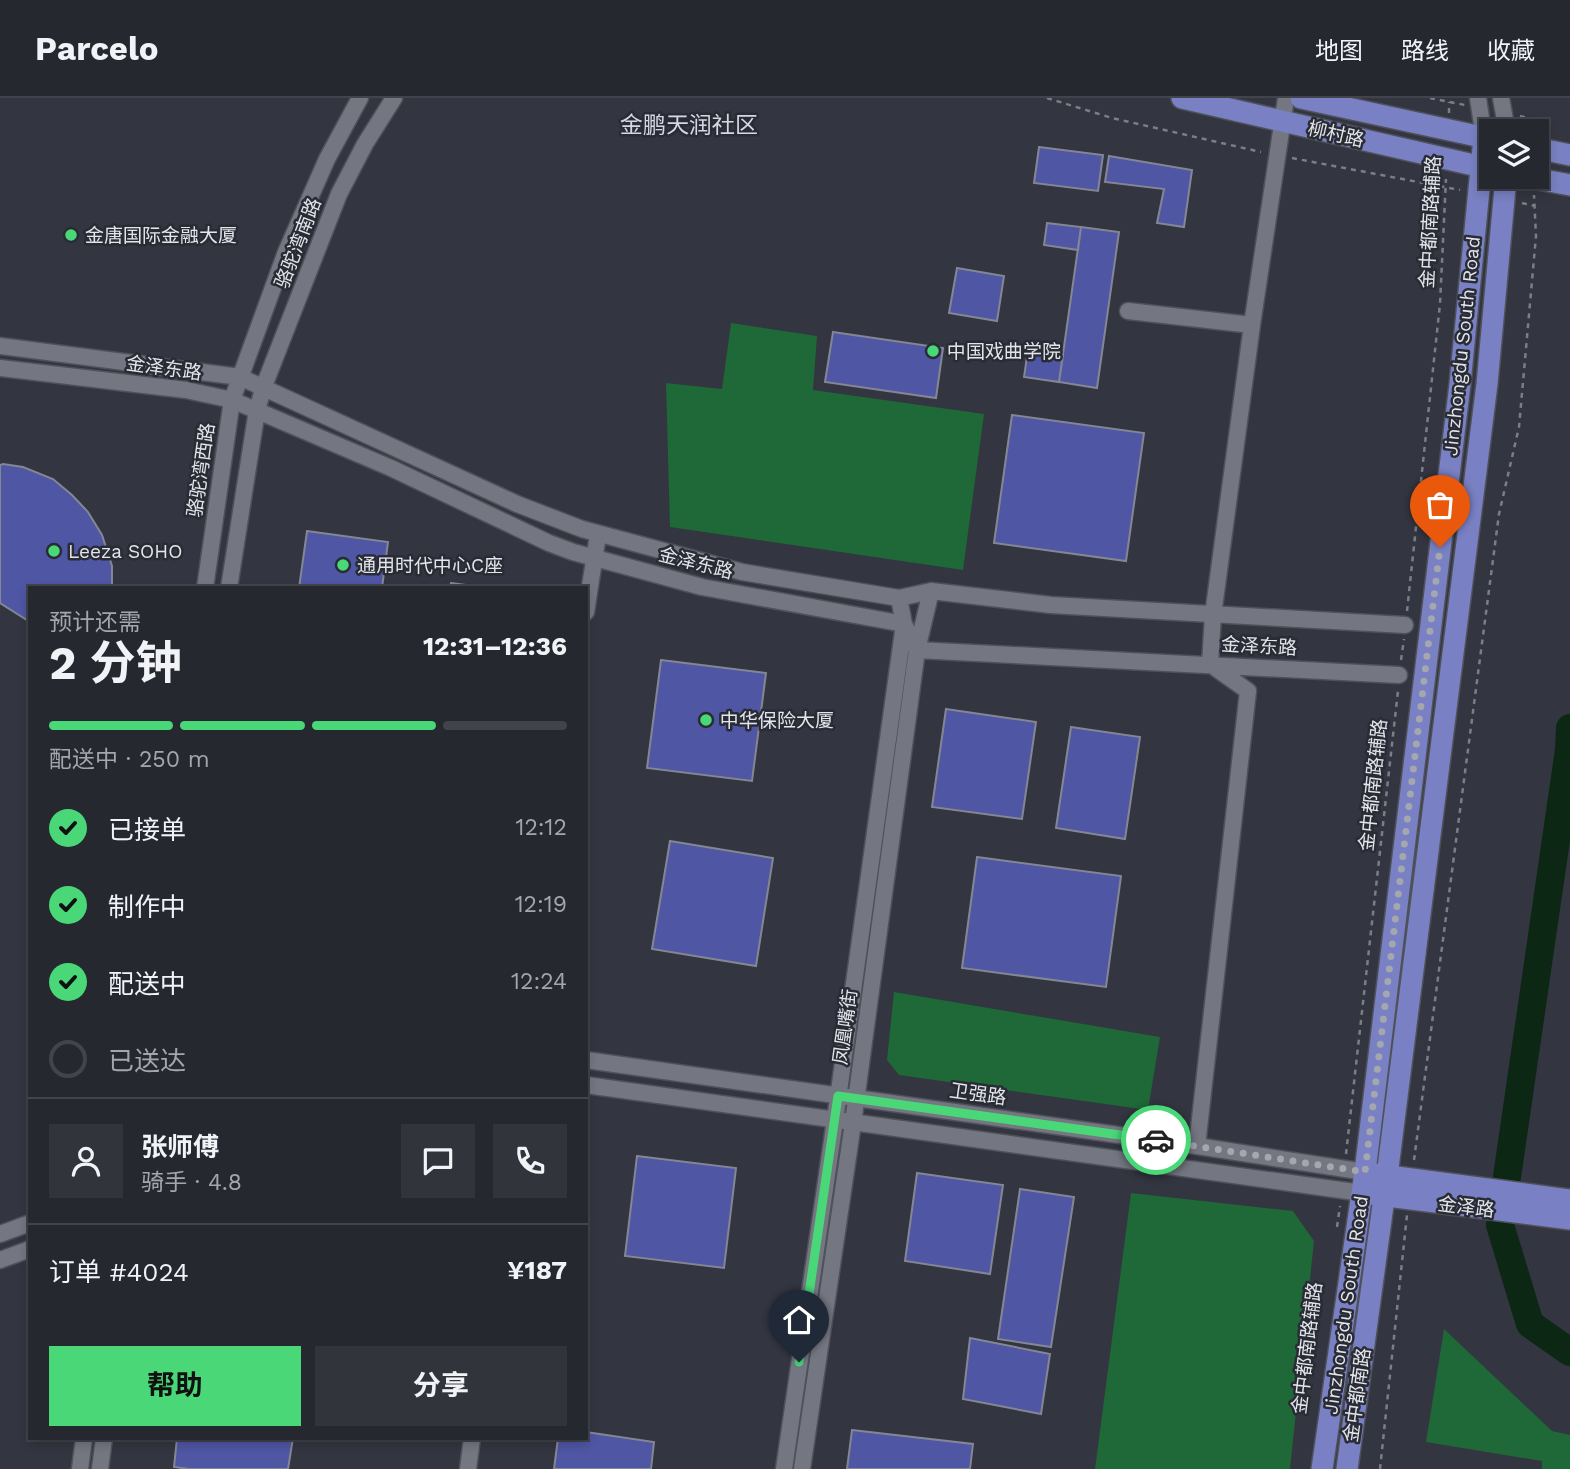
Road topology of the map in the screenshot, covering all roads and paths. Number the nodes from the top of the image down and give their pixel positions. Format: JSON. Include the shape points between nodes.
{"nodes":[{"id":1,"x":360,"y":98,"type":"edge"},
{"id":2,"x":394,"y":98,"type":"edge"},
{"id":3,"x":1182,"y":98,"type":"edge"},
{"id":4,"x":1286,"y":98,"type":"edge"},
{"id":5,"x":1301,"y":98,"type":"edge"},
{"id":6,"x":1478,"y":98,"type":"edge"},
{"id":7,"x":1501,"y":98,"type":"edge"},
{"id":8,"x":1449,"y":102,"type":"dead end"},
{"id":9,"x":1483,"y":119,"type":"edge"},
{"id":10,"x":1505,"y":119,"type":"edge"},
{"id":11,"x":1282,"y":122,"type":"junction"},
{"id":12,"x":1448,"y":130,"type":"junction"},
{"id":13,"x":1479,"y":136,"type":"edge"},
{"id":14,"x":1447,"y":158,"type":"junction"},
{"id":15,"x":1479,"y":166,"type":"edge"},
{"id":16,"x":1483,"y":189,"type":"edge"},
{"id":17,"x":1505,"y":189,"type":"edge"},
{"id":18,"x":1531,"y":189,"type":"edge"},
{"id":19,"x":1128,"y":311,"type":"dead end"},
{"id":20,"x":1252,"y":326,"type":"junction"},
{"id":21,"x":0,"y":346,"type":"edge"},
{"id":22,"x":0,"y":368,"type":"edge"},
{"id":23,"x":240,"y":377,"type":"junction"},
{"id":24,"x":264,"y":386,"type":"junction"},
{"id":25,"x":232,"y":400,"type":"junction"},
{"id":26,"x":257,"y":410,"type":"junction"},
{"id":27,"x":598,"y":535,"type":"junction"},
{"id":28,"x":594,"y":558,"type":"junction"},
{"id":29,"x":205,"y":586,"type":"edge"},
{"id":30,"x":229,"y":586,"type":"edge"},
{"id":31,"x":931,"y":591,"type":"junction"},
{"id":32,"x":588,"y":598,"type":"edge"},
{"id":33,"x":899,"y":598,"type":"junction"},
{"id":34,"x":1213,"y":615,"type":"junction"},
{"id":35,"x":904,"y":624,"type":"junction"},
{"id":36,"x":1405,"y":625,"type":"junction"},
{"id":37,"x":917,"y":650,"type":"junction"},
{"id":38,"x":1210,"y":664,"type":"junction"},
{"id":39,"x":1399,"y":675,"type":"junction"},
{"id":40,"x":588,"y":1060,"type":"edge"},
{"id":41,"x":588,"y":1085,"type":"edge"},
{"id":42,"x":838,"y":1096,"type":"junction"},
{"id":43,"x":856,"y":1099,"type":"junction"},
{"id":44,"x":835,"y":1120,"type":"junction"},
{"id":45,"x":853,"y":1123,"type":"junction"},
{"id":46,"x":1197,"y":1146,"type":"junction"},
{"id":47,"x":1353,"y":1181,"type":"junction"},
{"id":48,"x":1386,"y":1186,"type":"junction"},
{"id":49,"x":1411,"y":1189,"type":"junction"},
{"id":50,"x":1564,"y":1209,"type":"edge"},
{"id":51,"x":28,"y":1224,"type":"edge"},
{"id":52,"x":1337,"y":1230,"type":"dead end"},
{"id":53,"x":0,"y":1234,"type":"edge"},
{"id":54,"x":28,"y":1251,"type":"edge"},
{"id":55,"x":0,"y":1260,"type":"edge"},
{"id":56,"x":84,"y":1440,"type":"edge"},
{"id":57,"x":104,"y":1440,"type":"edge"},
{"id":58,"x":472,"y":1440,"type":"edge"},
{"id":59,"x":80,"y":1469,"type":"edge"},
{"id":60,"x":100,"y":1469,"type":"edge"},
{"id":61,"x":468,"y":1469,"type":"edge"},
{"id":62,"x":783,"y":1469,"type":"edge"},
{"id":63,"x":802,"y":1469,"type":"edge"},
{"id":64,"x":1322,"y":1469,"type":"edge"},
{"id":65,"x":1347,"y":1469,"type":"edge"},
{"id":66,"x":1380,"y":1469,"type":"edge"}],
"edges":[{"from":1,"to":23,"type":"street","name":"骆驼湾南路","via":[[286,252]]},
{"from":2,"to":24,"type":"street","name":"骆驼湾南路","via":[[339,194]]},
{"from":3,"to":11,"type":"main road","name":"柳村路"},
{"from":4,"to":11,"type":"street"},
{"from":5,"to":12,"type":"main road"},
{"from":6,"to":9,"type":"street","name":"Jinzhongdu South Road"},
{"from":7,"to":10,"type":"street"},
{"from":8,"to":12,"type":"path","name":"金中都南路辅路"},
{"from":11,"to":14,"type":"main road","name":"柳村路"},
{"from":11,"to":20,"type":"street"},
{"from":12,"to":13,"type":"main road"},
{"from":14,"to":15,"type":"main road","name":"柳村路"},
{"from":14,"to":36,"type":"path","name":"金中都南路辅路","via":[[1440,304]]},
{"from":16,"to":47,"type":"main road","name":"Jinzhongdu South Road"},
{"from":17,"to":48,"type":"main road","name":"Jinzhongdu South Road","via":[[1487,384]]},
{"from":18,"to":49,"type":"path","via":[[1536,236],[1519,426],[1499,514]]},
{"from":19,"to":20,"type":"street"},
{"from":20,"to":34,"type":"street"},
{"from":21,"to":23,"type":"street","name":"金泽东路"},
{"from":22,"to":25,"type":"street","name":"金泽东路","via":[[186,390]]},
{"from":23,"to":24,"type":"street","name":"金泽东路"},
{"from":23,"to":25,"type":"street","name":"骆驼湾南路"},
{"from":24,"to":26,"type":"street","name":"骆驼湾南路"},
{"from":24,"to":27,"type":"street","name":"金泽东路","via":[[517,503]]},
{"from":25,"to":26,"type":"street","name":"金泽东路"},
{"from":25,"to":29,"type":"street","name":"骆驼湾西路"},
{"from":26,"to":28,"type":"street","name":"金泽东路","via":[[549,543]]},
{"from":26,"to":30,"type":"street"},
{"from":27,"to":28,"type":"street"},
{"from":27,"to":33,"type":"street","name":"金泽东路","via":[[742,572]]},
{"from":28,"to":32,"type":"street"},
{"from":28,"to":35,"type":"street","name":"金泽东路","via":[[734,594]]},
{"from":31,"to":33,"type":"street","name":"金泽东路"},
{"from":31,"to":34,"type":"street","name":"金泽东路","via":[[1051,605]]},
{"from":31,"to":37,"type":"street","name":"凤凰嘴街"},
{"from":33,"to":35,"type":"street","name":"凤凰嘴街"},
{"from":34,"to":36,"type":"street","name":"金泽东路"},
{"from":34,"to":38,"type":"street"},
{"from":35,"to":37,"type":"street"},
{"from":35,"to":42,"type":"street","name":"凤凰嘴街"},
{"from":36,"to":39,"type":"path","name":"金中都南路辅路"},
{"from":37,"to":38,"type":"street","name":"金泽东路"},
{"from":37,"to":43,"type":"street","name":"凤凰嘴街"},
{"from":38,"to":39,"type":"street","name":"金泽东路"},
{"from":38,"to":46,"type":"street","via":[[1248,691]]},
{"from":39,"to":47,"type":"path","name":"金中都南路辅路"},
{"from":40,"to":42,"type":"street","name":"卫强路"},
{"from":41,"to":44,"type":"street"},
{"from":42,"to":43,"type":"street","name":"卫强路"},
{"from":42,"to":44,"type":"street","name":"凤凰嘴街"},
{"from":43,"to":45,"type":"street","name":"凤凰嘴街"},
{"from":43,"to":46,"type":"street","name":"卫强路"},
{"from":44,"to":45,"type":"street"},
{"from":44,"to":62,"type":"street","name":"凤凰嘴街"},
{"from":45,"to":47,"type":"street"},
{"from":45,"to":63,"type":"street","name":"凤凰嘴街"},
{"from":46,"to":47,"type":"street","name":"卫强路"},
{"from":47,"to":48,"type":"main road","name":"金泽路"},
{"from":47,"to":52,"type":"path","name":"金中都南路辅路"},
{"from":47,"to":64,"type":"main road","name":"Jinzhongdu South Road"},
{"from":48,"to":49,"type":"main road","name":"金泽路"},
{"from":48,"to":65,"type":"main road","name":"金中都南路"},
{"from":49,"to":50,"type":"main road","name":"金泽路"},
{"from":49,"to":66,"type":"path"},
{"from":51,"to":53,"type":"street"},
{"from":54,"to":55,"type":"street"},
{"from":56,"to":59,"type":"street"},
{"from":57,"to":60,"type":"street"},
{"from":58,"to":61,"type":"street"}]}
